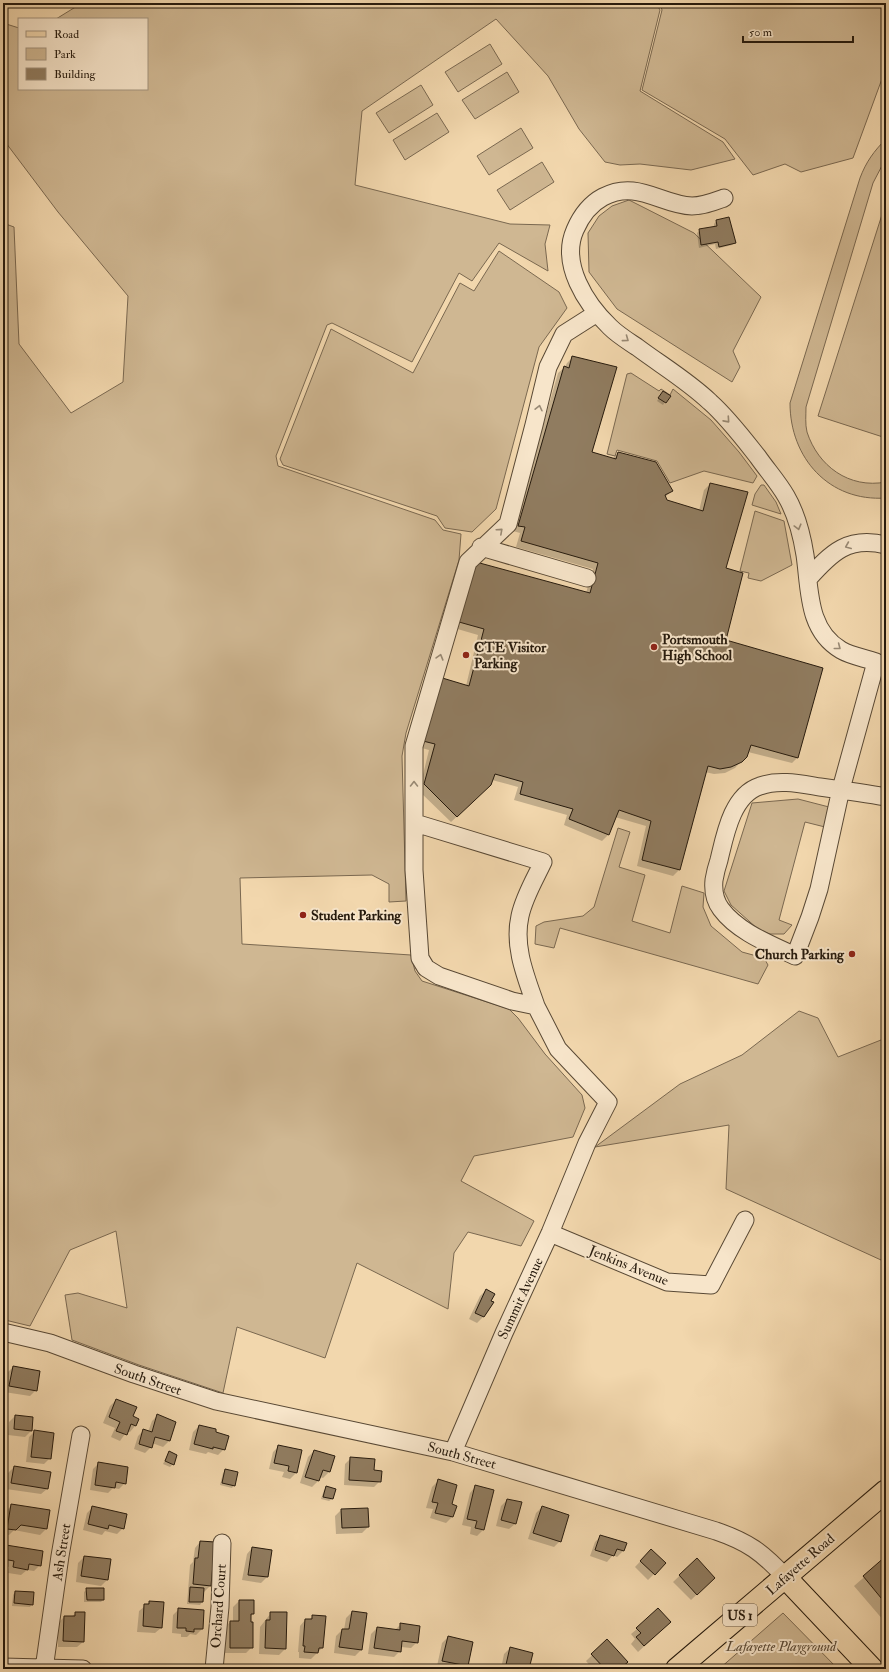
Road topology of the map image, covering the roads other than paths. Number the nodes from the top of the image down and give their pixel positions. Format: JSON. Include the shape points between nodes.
{"nodes":[{"id":1,"x":724,"y":198,"type":"dead end"},
{"id":2,"x":598,"y":313,"type":"junction"},
{"id":3,"x":886,"y":545,"type":"edge"},
{"id":4,"x":481,"y":548,"type":"junction"},
{"id":5,"x":587,"y":578,"type":"dead end"},
{"id":6,"x":808,"y":579,"type":"junction"},
{"id":7,"x":841,"y":790,"type":"junction"},
{"id":8,"x":886,"y":797,"type":"edge"},
{"id":9,"x":415,"y":823,"type":"junction"},
{"id":10,"x":536,"y":1006,"type":"junction"},
{"id":11,"x":745,"y":1220,"type":"dead end"},
{"id":12,"x":550,"y":1234,"type":"junction"},
{"id":13,"x":3,"y":1332,"type":"edge"},
{"id":14,"x":81,"y":1435,"type":"dead end"},
{"id":15,"x":453,"y":1452,"type":"junction"},
{"id":16,"x":886,"y":1491,"type":"edge"},
{"id":17,"x":222,"y":1543,"type":"dead end"},
{"id":18,"x":785,"y":1577,"type":"junction"},
{"id":19,"x":3,"y":1667,"type":"edge"},
{"id":20,"x":44,"y":1668,"type":"edge"},
{"id":21,"x":83,"y":1669,"type":"edge"},
{"id":22,"x":214,"y":1669,"type":"edge"},
{"id":23,"x":678,"y":1669,"type":"edge"},
{"id":24,"x":872,"y":1669,"type":"edge"}],
"edges":[{"from":1,"to":2,"type":"street","via":[[706,205],[690,206],[650,193],[628,191],[603,197],[590,207],[581,218],[570,249],[572,266],[578,282]]},
{"from":4,"to":2,"type":"street","one_way":true,"via":[[508,524],[548,367],[564,334]]},
{"from":2,"to":6,"type":"street","one_way":true,"via":[[610,328],[711,402],[746,442],[787,497],[804,552]]},
{"from":3,"to":6,"type":"street","one_way":true,"via":[[856,542],[842,548],[824,561]]},
{"from":4,"to":5,"type":"street"},
{"from":9,"to":4,"type":"street","one_way":true,"via":[[414,746],[468,562]]},
{"from":6,"to":7,"type":"street","one_way":true,"via":[[814,616],[828,639],[841,650],[876,662]]},
{"from":7,"to":7,"type":"street","via":[[797,783],[760,786],[748,793],[740,802],[724,840],[714,881],[715,897],[722,910],[737,925],[754,936],[795,956],[818,889]]},
{"from":7,"to":8,"type":"street"},
{"from":9,"to":10,"type":"street","via":[[414,870],[420,958],[426,968],[439,976],[512,1001]]},
{"from":9,"to":10,"type":"street","via":[[543,862],[524,904],[518,933],[523,969]]},
{"from":10,"to":12,"type":"street","name":"Summit Avenue","via":[[558,1049],[608,1102],[587,1143]]},
{"from":11,"to":12,"type":"street","name":"Jenkins Avenue","via":[[711,1285],[667,1282]]},
{"from":12,"to":15,"type":"street","name":"Summit Avenue"},
{"from":13,"to":15,"type":"street","name":"South Street","via":[[50,1343],[216,1401]]},
{"from":14,"to":20,"type":"street","name":"Ash Street"},
{"from":15,"to":18,"type":"street","name":"South Street","via":[[732,1536],[759,1551]]},
{"from":16,"to":18,"type":"main road","name":"Lafayette Road","number":"US 1"},
{"from":17,"to":22,"type":"street","name":"Orchard Court","via":[[220,1607]]},
{"from":18,"to":23,"type":"main road","name":"Lafayette Road","number":"US 1"},
{"from":18,"to":24,"type":"main road","name":"South Street"},
{"from":19,"to":20,"type":"street"},
{"from":20,"to":21,"type":"street"}]}
